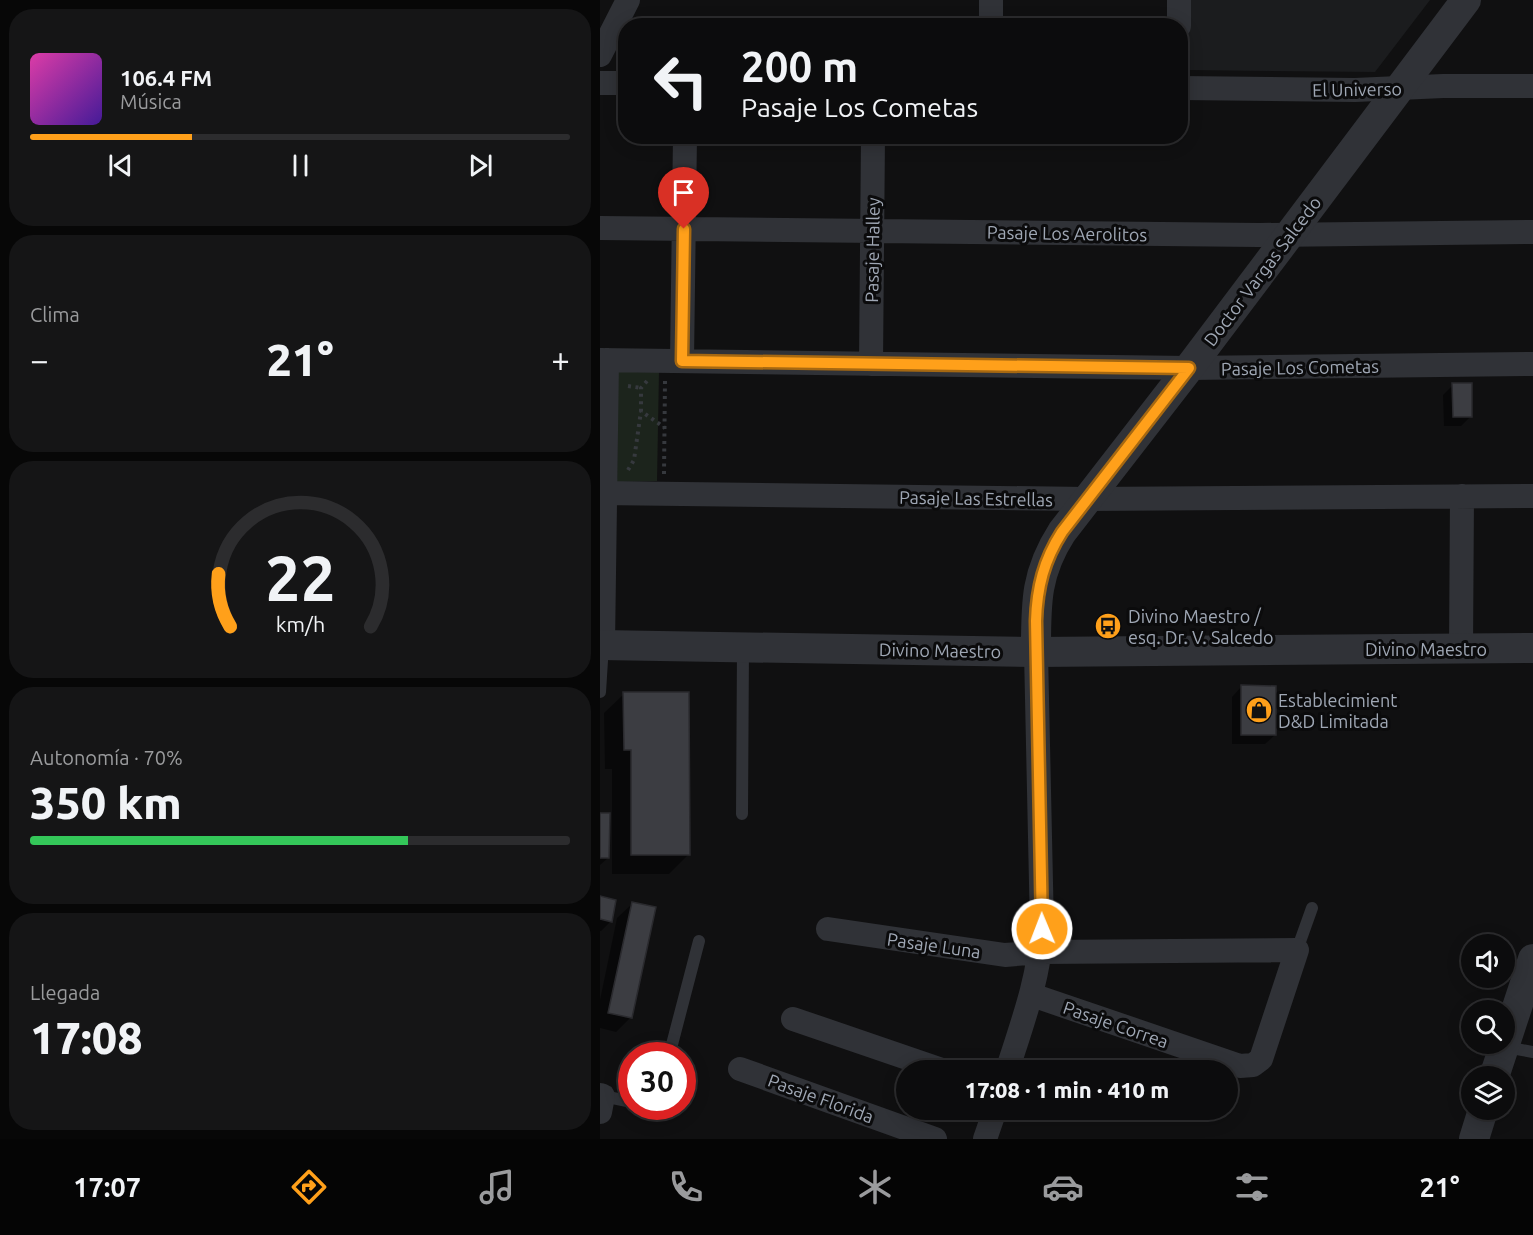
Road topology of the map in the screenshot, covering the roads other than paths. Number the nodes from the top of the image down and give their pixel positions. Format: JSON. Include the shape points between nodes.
{"nodes":[{"id":1,"x":628,"y":0,"type":"edge"},
{"id":2,"x":991,"y":0,"type":"edge"},
{"id":3,"x":1179,"y":0,"type":"edge"},
{"id":4,"x":1466,"y":0,"type":"edge"},
{"id":5,"x":619,"y":18,"type":"edge"},
{"id":6,"x":991,"y":18,"type":"edge"},
{"id":7,"x":1179,"y":18,"type":"edge"},
{"id":8,"x":618,"y":20,"type":"edge"},
{"id":9,"x":600,"y":55,"type":"edge"},
{"id":10,"x":600,"y":83,"type":"edge"},
{"id":11,"x":618,"y":83,"type":"edge"},
{"id":12,"x":1533,"y":86,"type":"edge"},
{"id":13,"x":1188,"y":88,"type":"edge"},
{"id":14,"x":1399,"y":88,"type":"junction"},
{"id":15,"x":685,"y":144,"type":"edge"},
{"id":16,"x":873,"y":144,"type":"edge"},
{"id":17,"x":600,"y":228,"type":"edge"},
{"id":18,"x":684,"y":229,"type":"junction"},
{"id":19,"x":872,"y":231,"type":"junction"},
{"id":20,"x":1533,"y":232,"type":"edge"},
{"id":21,"x":1289,"y":234,"type":"junction"},
{"id":22,"x":603,"y":360,"type":"edge"},
{"id":23,"x":671,"y":363,"type":"junction"},
{"id":24,"x":870,"y":364,"type":"junction"},
{"id":25,"x":1533,"y":364,"type":"edge"},
{"id":26,"x":1189,"y":368,"type":"junction"},
{"id":27,"x":604,"y":490,"type":"edge"},
{"id":28,"x":1462,"y":496,"type":"junction"},
{"id":29,"x":1533,"y":496,"type":"edge"},
{"id":30,"x":1087,"y":499,"type":"junction"},
{"id":31,"x":601,"y":645,"type":"edge"},
{"id":32,"x":743,"y":647,"type":"junction"},
{"id":33,"x":1533,"y":648,"type":"edge"},
{"id":34,"x":1461,"y":649,"type":"junction"},
{"id":35,"x":1036,"y":652,"type":"junction"},
{"id":36,"x":600,"y":692,"type":"edge"},
{"id":37,"x":742,"y":814,"type":"dead end"},
{"id":38,"x":1312,"y":908,"type":"dead end"},
{"id":39,"x":828,"y":929,"type":"dead end"},
{"id":40,"x":699,"y":941,"type":"dead end"},
{"id":41,"x":1298,"y":950,"type":"junction"},
{"id":42,"x":1041,"y":952,"type":"junction"},
{"id":43,"x":1533,"y":959,"type":"edge"},
{"id":44,"x":1032,"y":995,"type":"junction"},
{"id":45,"x":1515,"y":1014,"type":"edge"},
{"id":46,"x":793,"y":1019,"type":"dead end"},
{"id":47,"x":673,"y":1042,"type":"edge"},
{"id":48,"x":1515,"y":1049,"type":"edge"},
{"id":49,"x":1533,"y":1052,"type":"edge"},
{"id":50,"x":913,"y":1060,"type":"edge"},
{"id":51,"x":1011,"y":1060,"type":"edge"},
{"id":52,"x":740,"y":1068,"type":"dead end"},
{"id":53,"x":601,"y":1101,"type":"edge"},
{"id":54,"x":618,"y":1101,"type":"edge"},
{"id":55,"x":992,"y":1120,"type":"edge"},
{"id":56,"x":1480,"y":1120,"type":"edge"},
{"id":57,"x":935,"y":1139,"type":"edge"},
{"id":58,"x":985,"y":1139,"type":"edge"},
{"id":59,"x":1474,"y":1139,"type":"edge"}],
"edges":[{"from":1,"to":5,"type":"street"},
{"from":2,"to":6,"type":"street"},
{"from":3,"to":7,"type":"street"},
{"from":4,"to":14,"type":"street","name":"Doctor Vargas Salcedo"},
{"from":8,"to":9,"type":"street"},
{"from":10,"to":11,"type":"street"},
{"from":12,"to":14,"type":"street","name":"El Universo"},
{"from":13,"to":14,"type":"street","name":"El Universo"},
{"from":14,"to":21,"type":"street","name":"Doctor Vargas Salcedo"},
{"from":15,"to":18,"type":"street"},
{"from":16,"to":19,"type":"street","name":"Pasaje Halley"},
{"from":17,"to":18,"type":"street","name":"Pasaje Los Aerolitos"},
{"from":18,"to":19,"type":"street","name":"Pasaje Los Aerolitos"},
{"from":18,"to":23,"type":"street"},
{"from":19,"to":21,"type":"street","name":"Pasaje Los Aerolitos"},
{"from":19,"to":24,"type":"street","name":"Pasaje Halley"},
{"from":20,"to":21,"type":"street","name":"Pasaje Los Aerolitos"},
{"from":21,"to":26,"type":"street","name":"Doctor Vargas Salcedo"},
{"from":22,"to":23,"type":"street","name":"Pasaje Los Cometas"},
{"from":22,"to":27,"type":"street"},
{"from":23,"to":24,"type":"street","name":"Pasaje Los Cometas"},
{"from":24,"to":26,"type":"street","name":"Pasaje Los Cometas"},
{"from":25,"to":26,"type":"street","name":"Pasaje Los Cometas"},
{"from":26,"to":30,"type":"street","name":"Doctor Vargas Salcedo"},
{"from":27,"to":30,"type":"street","name":"Pasaje Las Estrellas"},
{"from":27,"to":31,"type":"street"},
{"from":28,"to":29,"type":"street","name":"Pasaje Las Estrellas"},
{"from":28,"to":30,"type":"street","name":"Pasaje Las Estrellas"},
{"from":28,"to":34,"type":"street"},
{"from":30,"to":35,"type":"street","name":"Doctor Vargas Salcedo","via":[[1058,538],[1042,573],[1036,605]]},
{"from":31,"to":32,"type":"street","name":"Divino Maestro"},
{"from":31,"to":36,"type":"lane"},
{"from":32,"to":35,"type":"street","name":"Divino Maestro"},
{"from":32,"to":37,"type":"lane"},
{"from":33,"to":34,"type":"street","name":"Divino Maestro"},
{"from":34,"to":35,"type":"street","name":"Divino Maestro"},
{"from":35,"to":42,"type":"street","name":"Doctor Vargas Salcedo"},
{"from":38,"to":41,"type":"lane","name":"Pasaje Correa"},
{"from":39,"to":42,"type":"street","name":"Pasaje Luna","via":[[1005,955]]},
{"from":40,"to":47,"type":"lane"},
{"from":41,"to":42,"type":"street"},
{"from":41,"to":44,"type":"street","name":"Pasaje Correa","via":[[1261,1059],[1253,1065],[1240,1066]]},
{"from":42,"to":44,"type":"street","name":"Doctor Vargas Salcedo"},
{"from":43,"to":45,"type":"street"},
{"from":44,"to":51,"type":"street","name":"Doctor Vargas Salcedo"},
{"from":46,"to":50,"type":"street"},
{"from":48,"to":49,"type":"lane"},
{"from":52,"to":57,"type":"street","name":"Pasaje Florida"},
{"from":53,"to":54,"type":"lane"},
{"from":55,"to":58,"type":"street"},
{"from":56,"to":59,"type":"street"}]}
